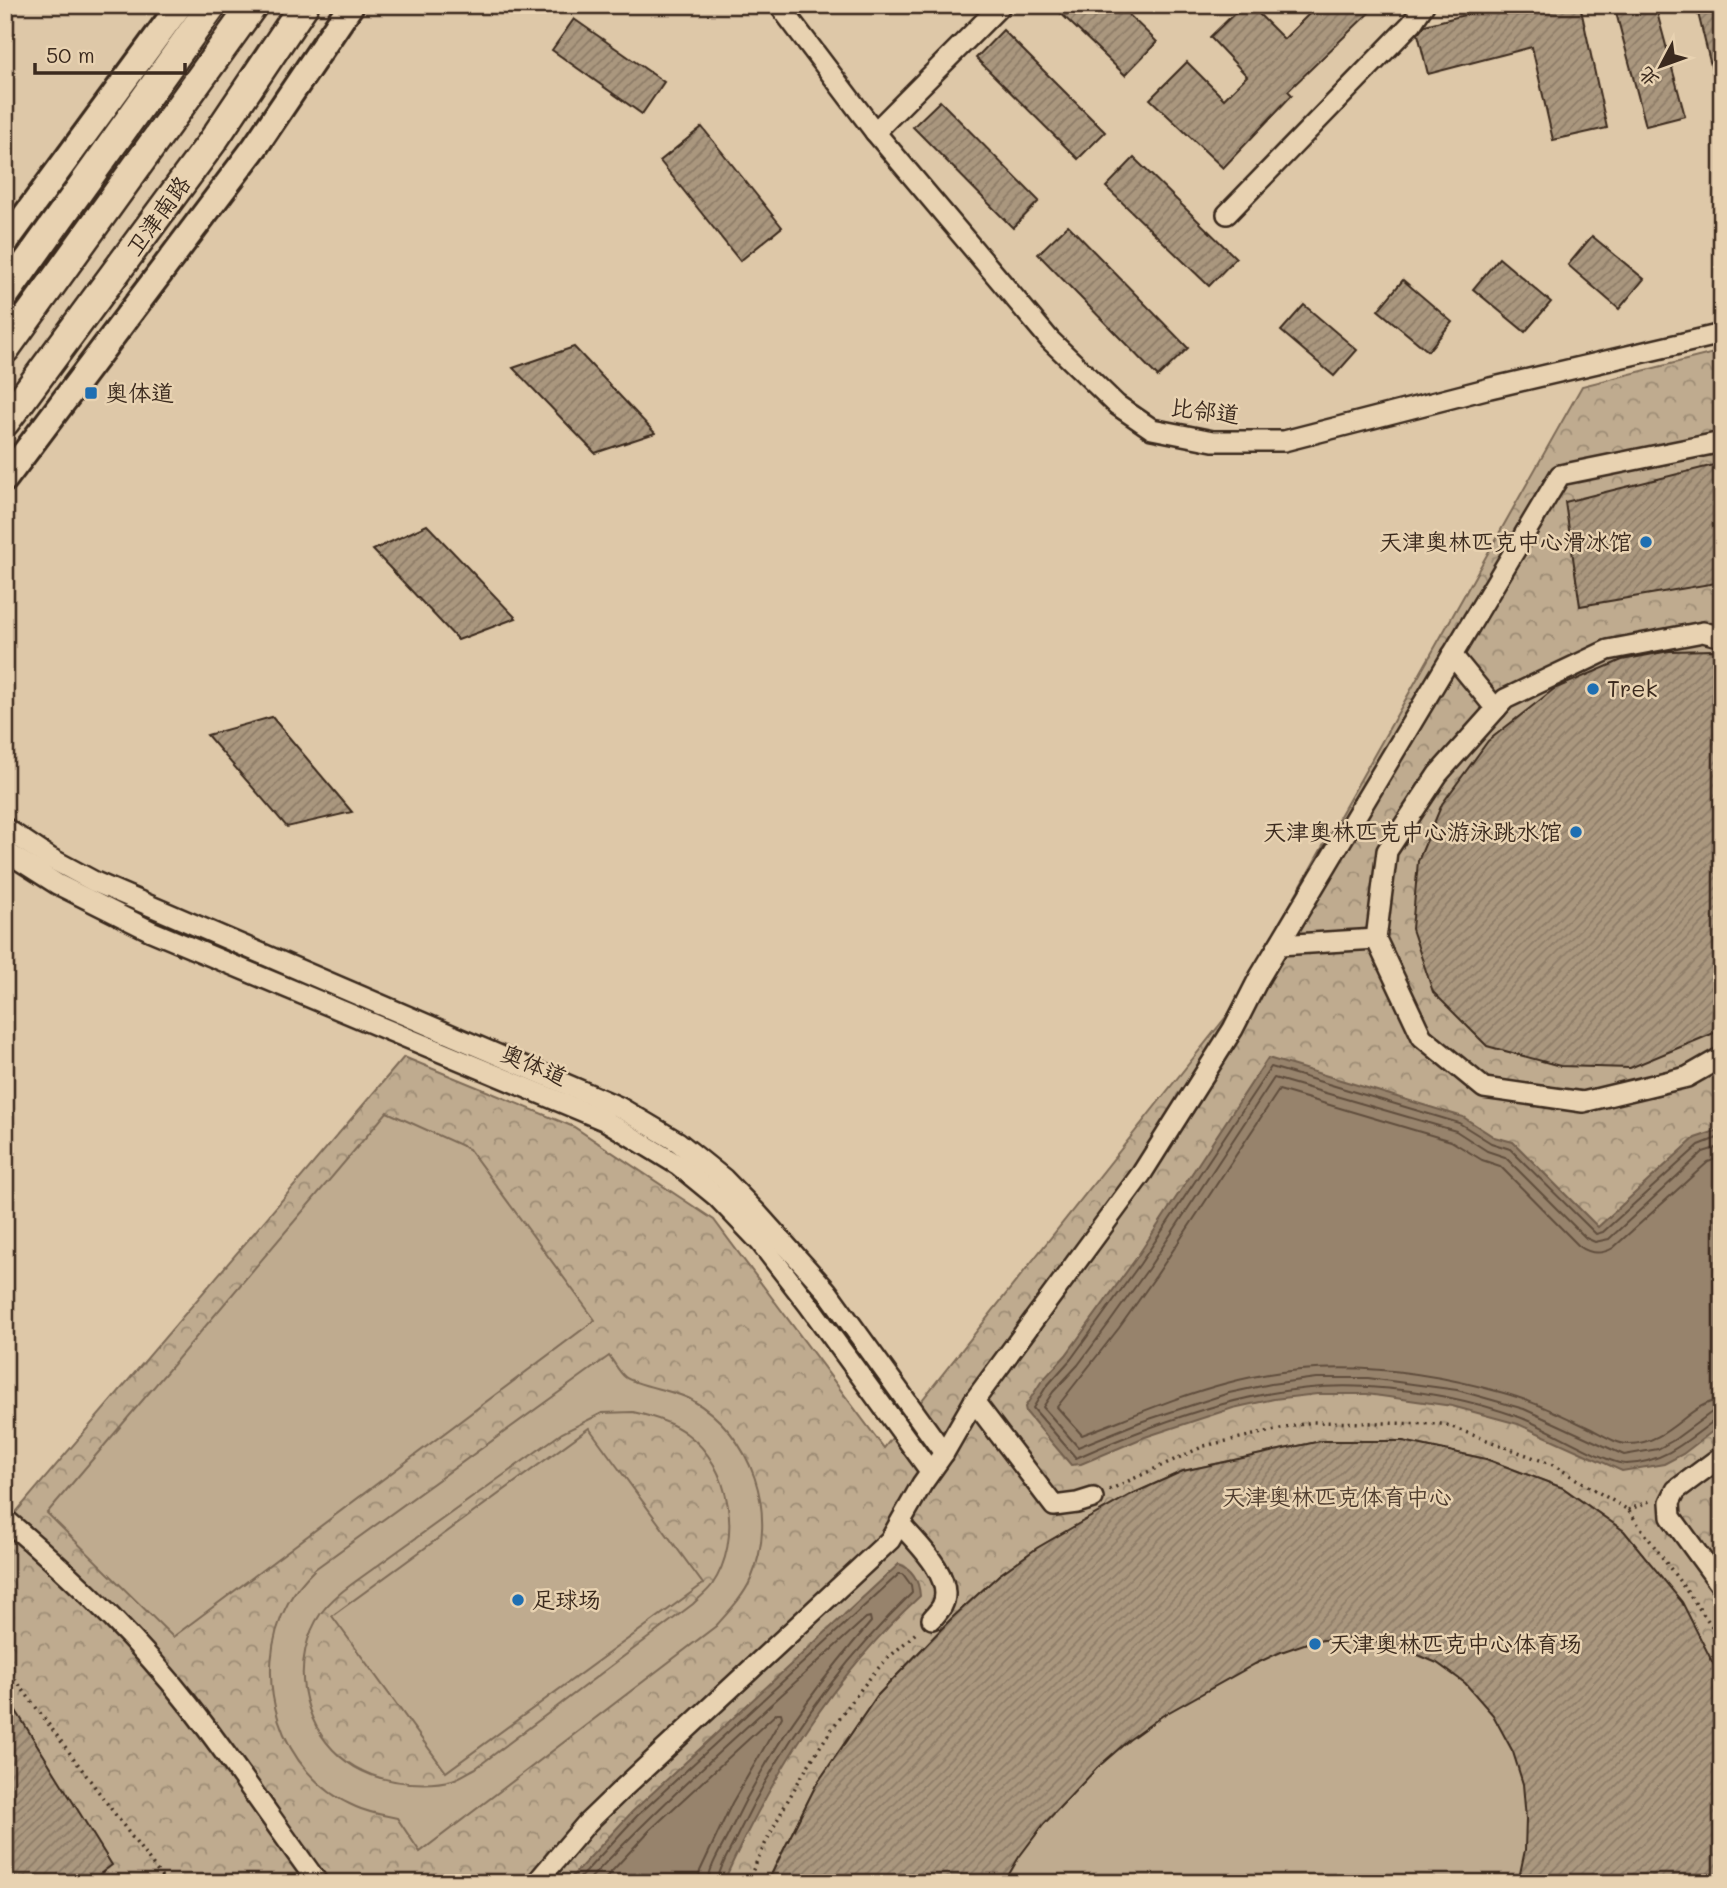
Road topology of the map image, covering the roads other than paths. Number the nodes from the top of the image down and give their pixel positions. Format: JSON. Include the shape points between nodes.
{"nodes":[{"id":1,"x":180,"y":5,"type":"edge"},
{"id":2,"x":212,"y":5,"type":"edge"},
{"id":3,"x":253,"y":5,"type":"edge"},
{"id":4,"x":304,"y":5,"type":"edge"},
{"id":5,"x":351,"y":5,"type":"edge"},
{"id":6,"x":779,"y":5,"type":"edge"},
{"id":7,"x":1001,"y":5,"type":"edge"},
{"id":8,"x":1424,"y":5,"type":"edge"},
{"id":9,"x":875,"y":132,"type":"junction"},
{"id":10,"x":1227,"y":214,"type":"dead end"},
{"id":11,"x":5,"y":243,"type":"edge"},
{"id":12,"x":5,"y":294,"type":"edge"},
{"id":13,"x":1722,"y":334,"type":"edge"},
{"id":14,"x":5,"y":349,"type":"edge"},
{"id":15,"x":5,"y":422,"type":"edge"},
{"id":16,"x":1722,"y":442,"type":"edge"},
{"id":17,"x":5,"y":479,"type":"edge"},
{"id":18,"x":1722,"y":637,"type":"edge"},
{"id":19,"x":1452,"y":655,"type":"junction"},
{"id":20,"x":1496,"y":709,"type":"junction"},
{"id":21,"x":5,"y":828,"type":"edge"},
{"id":22,"x":5,"y":851,"type":"edge"},
{"id":23,"x":1376,"y":939,"type":"junction"},
{"id":24,"x":1279,"y":945,"type":"junction"},
{"id":25,"x":1722,"y":1057,"type":"edge"},
{"id":26,"x":974,"y":1401,"type":"junction"},
{"id":27,"x":944,"y":1452,"type":"junction"},
{"id":28,"x":1722,"y":1456,"type":"edge"},
{"id":29,"x":930,"y":1471,"type":"junction"},
{"id":30,"x":1093,"y":1498,"type":"road end"},
{"id":31,"x":5,"y":1519,"type":"edge"},
{"id":32,"x":901,"y":1525,"type":"junction"},
{"id":33,"x":1722,"y":1587,"type":"edge"},
{"id":34,"x":932,"y":1619,"type":"road end"},
{"id":35,"x":317,"y":1883,"type":"edge"},
{"id":36,"x":536,"y":1883,"type":"edge"}],
"edges":[{"from":1,"to":11,"type":"main road"},
{"from":2,"to":12,"type":"highway"},
{"from":3,"to":14,"type":"highway","name":"卫津南路"},
{"from":4,"to":15,"type":"highway","name":"卫津南路","via":[[212,142]]},
{"from":5,"to":17,"type":"main road","via":[[255,147]]},
{"from":6,"to":9,"type":"street","name":"比邻道"},
{"from":7,"to":9,"type":"street"},
{"from":8,"to":10,"type":"street","via":[[1412,23]]},
{"from":9,"to":13,"type":"street","name":"比邻道","via":[[1050,340],[1117,405],[1152,429],[1213,441],[1284,440]]},
{"from":16,"to":19,"type":"street","via":[[1560,475]]},
{"from":18,"to":20,"type":"street","via":[[1703,632],[1608,650],[1505,699]]},
{"from":19,"to":20,"type":"street"},
{"from":19,"to":24,"type":"street"},
{"from":20,"to":23,"type":"street","via":[[1438,774],[1387,851]]},
{"from":21,"to":27,"type":"street","via":[[95,882],[619,1107],[678,1142],[724,1179],[827,1291]]},
{"from":22,"to":29,"type":"street","name":"奥体道","via":[[57,884],[151,931],[606,1121],[678,1165],[760,1242]]},
{"from":23,"to":24,"type":"street"},
{"from":23,"to":25,"type":"street","via":[[1422,1037],[1484,1088],[1583,1102],[1687,1077]]},
{"from":24,"to":26,"type":"street","via":[[1233,1029],[1142,1173]]},
{"from":26,"to":27,"type":"street"},
{"from":26,"to":30,"type":"street","via":[[1054,1506]]},
{"from":27,"to":29,"type":"street"},
{"from":28,"to":33,"type":"street","via":[[1676,1490],[1670,1502],[1671,1517]]},
{"from":29,"to":32,"type":"street"},
{"from":31,"to":35,"type":"street","via":[[79,1586],[188,1704]]},
{"from":32,"to":34,"type":"street","via":[[938,1568],[944,1586],[943,1605]]},
{"from":32,"to":36,"type":"street","via":[[822,1606],[595,1816]]}]}
